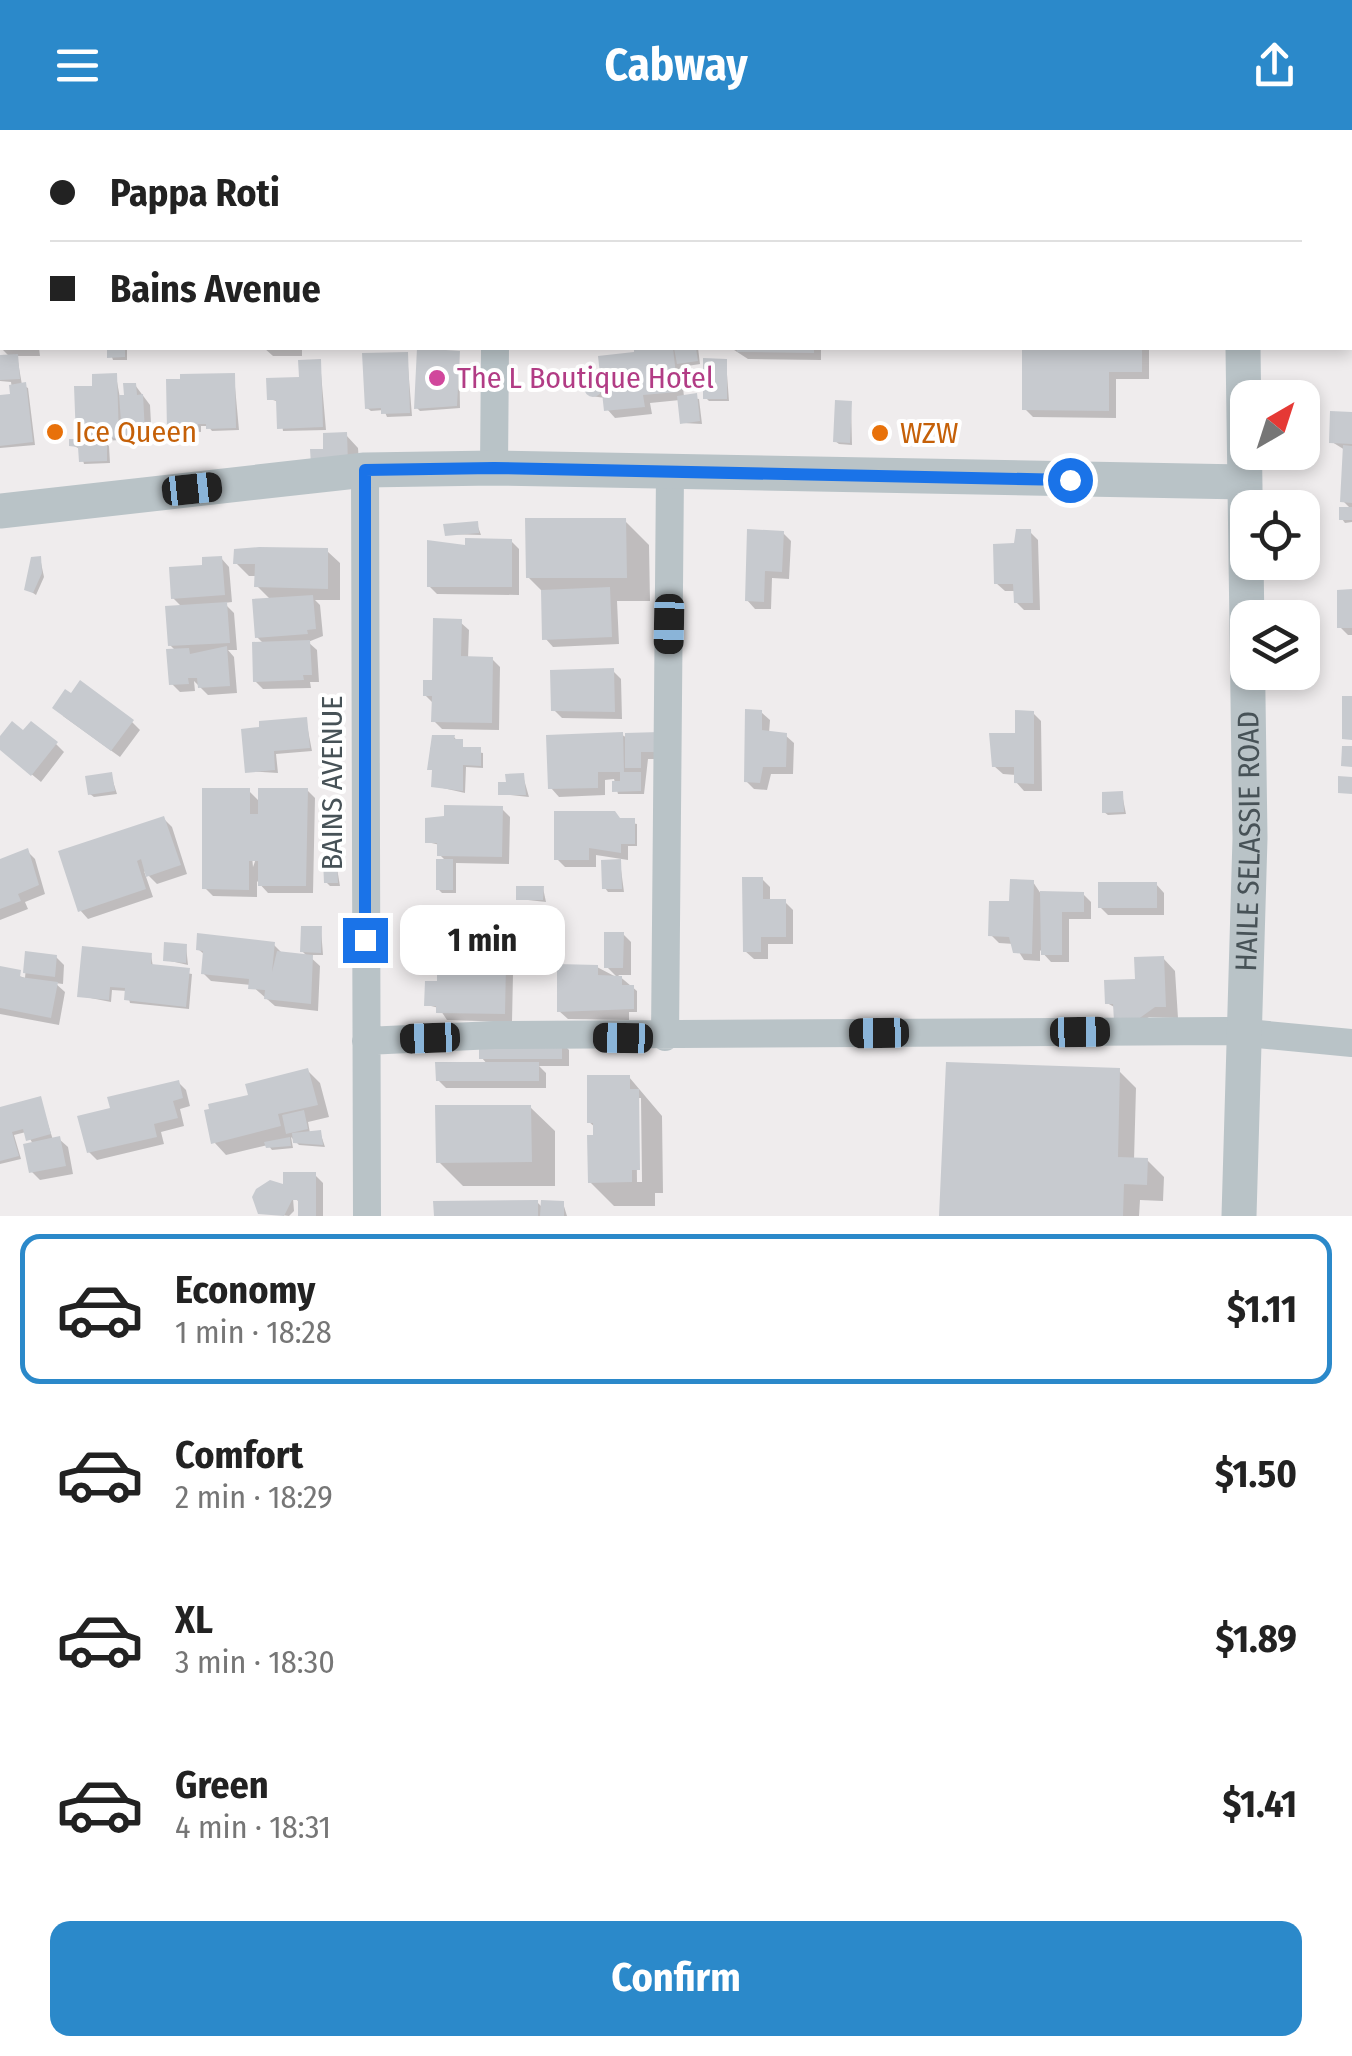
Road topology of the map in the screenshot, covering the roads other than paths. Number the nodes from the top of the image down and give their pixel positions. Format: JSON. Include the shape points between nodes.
{"nodes":[{"id":1,"x":495,"y":350,"type":"edge"},
{"id":2,"x":1244,"y":350,"type":"edge"},
{"id":3,"x":494,"y":468,"type":"junction"},
{"id":4,"x":365,"y":470,"type":"junction"},
{"id":5,"x":670,"y":474,"type":"junction"},
{"id":6,"x":1244,"y":482,"type":"junction"},
{"id":7,"x":0,"y":511,"type":"edge"},
{"id":8,"x":1247,"y":1031,"type":"junction"},
{"id":9,"x":665,"y":1037,"type":"junction"},
{"id":10,"x":366,"y":1041,"type":"junction"},
{"id":11,"x":1352,"y":1043,"type":"edge"},
{"id":12,"x":368,"y":1216,"type":"edge"},
{"id":13,"x":1239,"y":1216,"type":"edge"}],
"edges":[{"from":1,"to":3,"type":"street"},
{"from":2,"to":6,"type":"street","name":"HAILE SELASSIE ROAD"},
{"from":3,"to":4,"type":"street"},
{"from":3,"to":5,"type":"street"},
{"from":4,"to":7,"type":"street"},
{"from":4,"to":10,"type":"street","name":"BAINS AVENUE"},
{"from":5,"to":6,"type":"street"},
{"from":5,"to":9,"type":"street"},
{"from":6,"to":8,"type":"street","name":"HAILE SELASSIE ROAD"},
{"from":8,"to":9,"type":"street"},
{"from":8,"to":11,"type":"street"},
{"from":8,"to":13,"type":"street","name":"HAILE SELASSIE ROAD"},
{"from":9,"to":10,"type":"street"},
{"from":10,"to":12,"type":"street","name":"BAINS AVENUE"}]}
